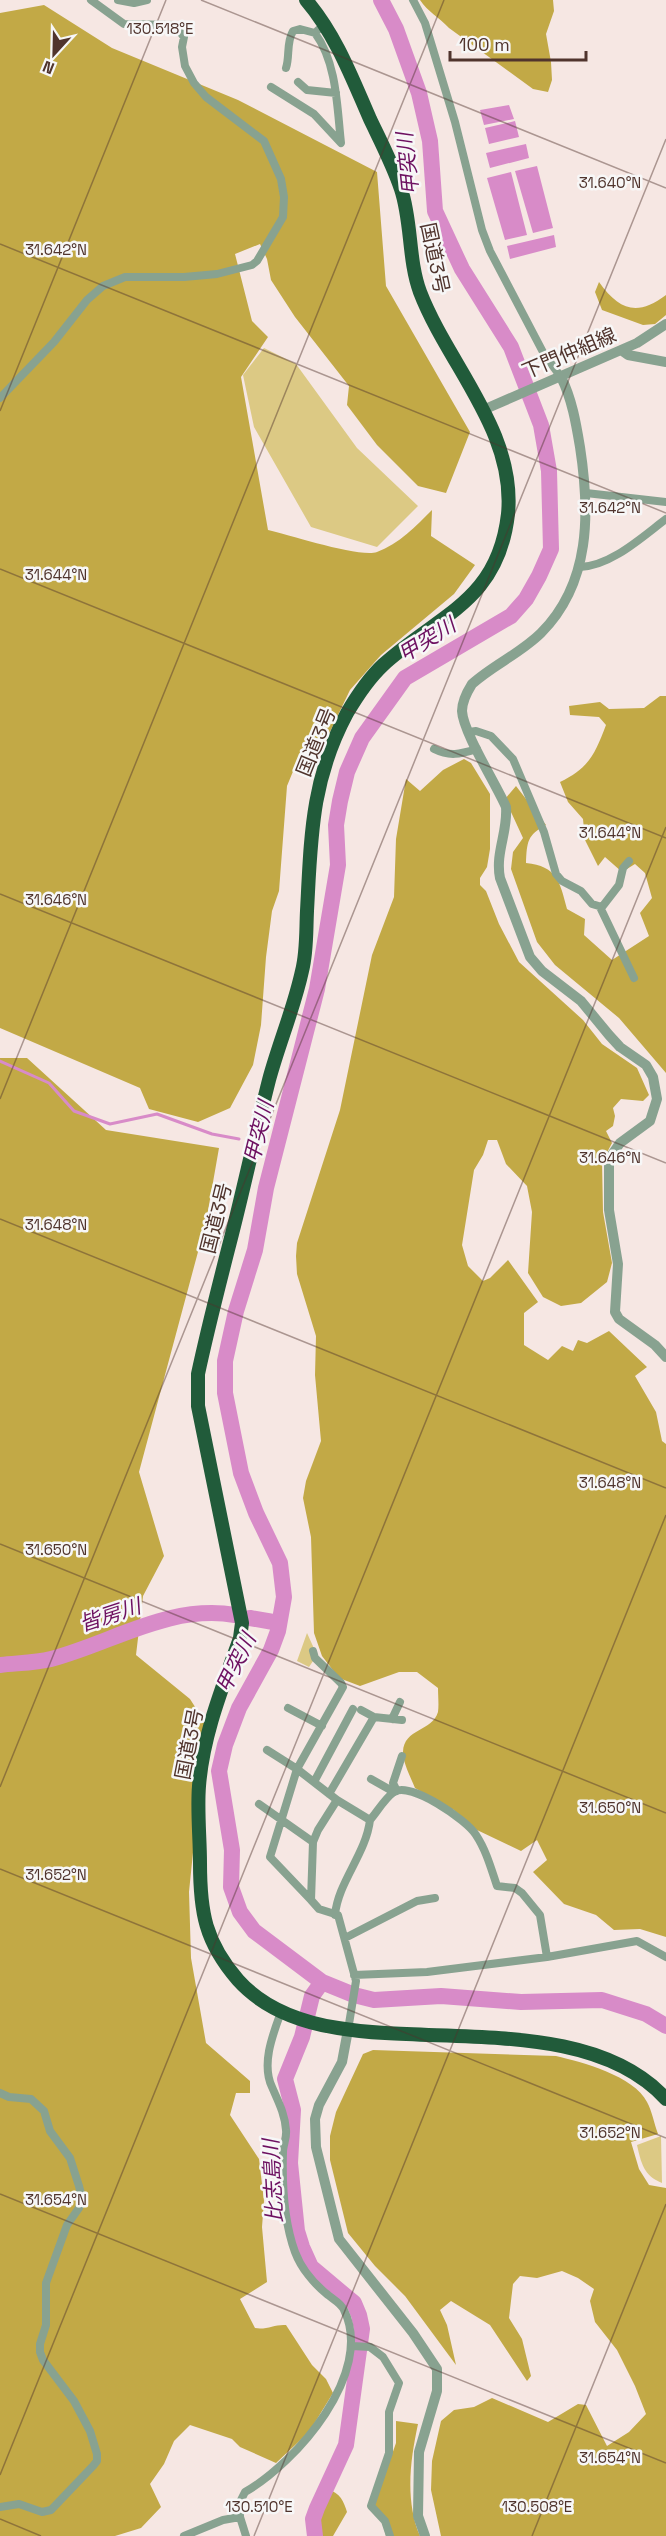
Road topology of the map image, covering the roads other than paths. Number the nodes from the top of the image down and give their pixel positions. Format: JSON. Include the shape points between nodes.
{"nodes":[{"id":1,"x":91,"y":0,"type":"edge"},
{"id":2,"x":118,"y":0,"type":"edge"},
{"id":3,"x":147,"y":0,"type":"edge"},
{"id":4,"x":306,"y":0,"type":"edge"},
{"id":5,"x":413,"y":0,"type":"edge"},
{"id":6,"x":319,"y":28,"type":"junction"},
{"id":7,"x":286,"y":68,"type":"dead end"},
{"id":8,"x":298,"y":82,"type":"dead end"},
{"id":9,"x":270,"y":87,"type":"dead end"},
{"id":10,"x":336,"y":93,"type":"junction"},
{"id":11,"x":666,"y":324,"type":"edge"},
{"id":12,"x":621,"y":350,"type":"junction"},
{"id":13,"x":666,"y":362,"type":"edge"},
{"id":14,"x":558,"y":378,"type":"junction"},
{"id":15,"x":0,"y":398,"type":"edge"},
{"id":16,"x":483,"y":410,"type":"junction"},
{"id":17,"x":586,"y":493,"type":"junction"},
{"id":18,"x":666,"y":502,"type":"edge"},
{"id":19,"x":666,"y":519,"type":"edge"},
{"id":20,"x":580,"y":567,"type":"junction"},
{"id":21,"x":469,"y":732,"type":"junction"},
{"id":22,"x":434,"y":749,"type":"dead end"},
{"id":23,"x":477,"y":749,"type":"junction"},
{"id":24,"x":629,"y":861,"type":"dead end"},
{"id":25,"x":600,"y":907,"type":"junction"},
{"id":26,"x":634,"y":978,"type":"dead end"},
{"id":27,"x":666,"y":1357,"type":"edge"},
{"id":28,"x":314,"y":1651,"type":"dead end"},
{"id":29,"x":399,"y":1702,"type":"dead end"},
{"id":30,"x":288,"y":1708,"type":"dead end"},
{"id":31,"x":374,"y":1717,"type":"junction"},
{"id":32,"x":322,"y":1726,"type":"junction"},
{"id":33,"x":267,"y":1750,"type":"dead end"},
{"id":34,"x":402,"y":1756,"type":"dead end"},
{"id":35,"x":297,"y":1769,"type":"junction"},
{"id":36,"x":371,"y":1779,"type":"dead end"},
{"id":37,"x":314,"y":1782,"type":"junction"},
{"id":38,"x":395,"y":1791,"type":"junction"},
{"id":39,"x":329,"y":1794,"type":"junction"},
{"id":40,"x":337,"y":1800,"type":"junction"},
{"id":41,"x":259,"y":1804,"type":"dead end"},
{"id":42,"x":281,"y":1820,"type":"junction"},
{"id":43,"x":370,"y":1820,"type":"junction"},
{"id":44,"x":313,"y":1842,"type":"junction"},
{"id":45,"x":435,"y":1898,"type":"dead end"},
{"id":46,"x":311,"y":1900,"type":"junction"},
{"id":47,"x":335,"y":1915,"type":"junction"},
{"id":48,"x":345,"y":1938,"type":"junction"},
{"id":49,"x":547,"y":1957,"type":"junction"},
{"id":50,"x":666,"y":1957,"type":"edge"},
{"id":51,"x":355,"y":1978,"type":"junction"},
{"id":52,"x":280,"y":2012,"type":"junction"},
{"id":53,"x":349,"y":2024,"type":"junction"},
{"id":54,"x":0,"y":2093,"type":"edge"},
{"id":55,"x":666,"y":2100,"type":"edge"},
{"id":56,"x":352,"y":2346,"type":"junction"},
{"id":57,"x":0,"y":2507,"type":"edge"},
{"id":58,"x":240,"y":2517,"type":"junction"},
{"id":59,"x":184,"y":2536,"type":"edge"},
{"id":60,"x":246,"y":2536,"type":"edge"},
{"id":61,"x":390,"y":2536,"type":"edge"},
{"id":62,"x":425,"y":2536,"type":"edge"}],
"edges":[{"from":1,"to":15,"type":"street","via":[[124,24],[162,23],[180,30],[185,66],[194,83],[269,149],[281,179],[284,217],[252,265],[184,277],[125,277],[103,286]]},
{"from":2,"to":3,"type":"street"},
{"from":4,"to":6,"type":"highway","name":"国道3号"},
{"from":5,"to":14,"type":"street","via":[[429,34],[490,251]]},
{"from":6,"to":7,"type":"street","via":[[292,31]]},
{"from":6,"to":10,"type":"street"},
{"from":6,"to":16,"type":"highway","name":"国道3号","via":[[341,54],[400,188],[418,289]]},
{"from":8,"to":10,"type":"street","via":[[307,90]]},
{"from":9,"to":10,"type":"street","via":[[314,114],[341,143]]},
{"from":11,"to":12,"type":"street","name":"下門仲組線"},
{"from":12,"to":13,"type":"street","via":[[628,355]]},
{"from":12,"to":14,"type":"street","name":"下門仲組線"},
{"from":14,"to":16,"type":"street","name":"下門仲組線"},
{"from":14,"to":17,"type":"street","via":[[567,390],[577,428]]},
{"from":16,"to":52,"type":"highway","name":"国道3号","via":[[506,473],[509,501],[504,535],[496,561],[474,595],[369,679],[346,716],[323,767],[313,816],[303,968],[269,1083],[198,1374],[198,1406],[242,1623],[211,1722],[201,1771],[201,1903],[208,1934],[226,1966],[244,1986]]},
{"from":17,"to":18,"type":"street"},
{"from":17,"to":20,"type":"street"},
{"from":19,"to":20,"type":"street","via":[[621,552],[590,567]]},
{"from":20,"to":21,"type":"street","via":[[565,602],[541,633],[472,684],[465,694],[462,710]]},
{"from":21,"to":23,"type":"street"},
{"from":21,"to":25,"type":"street","via":[[490,736],[513,759],[544,832],[556,874]]},
{"from":22,"to":23,"type":"street","via":[[456,755]]},
{"from":23,"to":27,"type":"street","via":[[506,807],[498,867],[530,957],[581,1001],[620,1047],[646,1065],[653,1077],[657,1099],[650,1121],[620,1143],[609,1159],[609,1210],[618,1264],[615,1312]]},
{"from":24,"to":25,"type":"street","via":[[615,892]]},
{"from":25,"to":26,"type":"street"},
{"from":28,"to":32,"type":"street","via":[[315,1658],[343,1688]]},
{"from":29,"to":31,"type":"street","via":[[397,1719]]},
{"from":30,"to":32,"type":"street"},
{"from":31,"to":37,"type":"street","via":[[357,1709]]},
{"from":31,"to":39,"type":"street"},
{"from":32,"to":35,"type":"street"},
{"from":33,"to":35,"type":"street"},
{"from":34,"to":38,"type":"street","via":[[393,1783]]},
{"from":35,"to":37,"type":"street"},
{"from":35,"to":42,"type":"street"},
{"from":36,"to":38,"type":"street"},
{"from":37,"to":39,"type":"street"},
{"from":38,"to":43,"type":"street"},
{"from":38,"to":49,"type":"street","via":[[404,1789],[420,1795],[456,1815],[474,1832],[497,1886],[515,1888],[540,1915]]},
{"from":39,"to":40,"type":"street"},
{"from":40,"to":43,"type":"street"},
{"from":40,"to":44,"type":"street"},
{"from":41,"to":42,"type":"street"},
{"from":42,"to":44,"type":"street"},
{"from":42,"to":46,"type":"street","via":[[270,1857]]},
{"from":43,"to":47,"type":"street","via":[[336,1899]]},
{"from":44,"to":46,"type":"street"},
{"from":45,"to":48,"type":"street","via":[[417,1901]]},
{"from":46,"to":47,"type":"street","via":[[318,1909]]},
{"from":47,"to":48,"type":"street"},
{"from":48,"to":51,"type":"street"},
{"from":49,"to":50,"type":"street","via":[[637,1941]]},
{"from":49,"to":51,"type":"street"},
{"from":51,"to":53,"type":"street"},
{"from":52,"to":53,"type":"highway","name":"国道3号","via":[[317,2025]]},
{"from":52,"to":56,"type":"street","via":[[268,2064],[287,2132],[283,2172],[290,2231],[295,2253],[308,2276],[345,2311]]},
{"from":53,"to":55,"type":"highway","name":"国道3号","via":[[368,2034],[552,2044],[586,2051],[636,2074]]},
{"from":53,"to":62,"type":"street","via":[[342,2062],[315,2119],[316,2147],[339,2240],[437,2369],[436,2391],[419,2452],[418,2516]]},
{"from":54,"to":57,"type":"street","via":[[31,2099],[44,2110],[50,2131],[70,2158],[79,2186],[82,2198],[67,2225],[46,2283],[46,2325],[40,2352],[84,2418],[97,2454],[88,2472],[51,2510],[42,2512],[19,2504]]},
{"from":56,"to":58,"type":"street","via":[[341,2385],[323,2418],[302,2447],[245,2492]]},
{"from":56,"to":61,"type":"street","via":[[370,2347],[383,2357],[399,2383],[390,2412],[389,2453],[371,2506],[386,2522]]},
{"from":58,"to":59,"type":"street"},
{"from":58,"to":60,"type":"street"}]}
